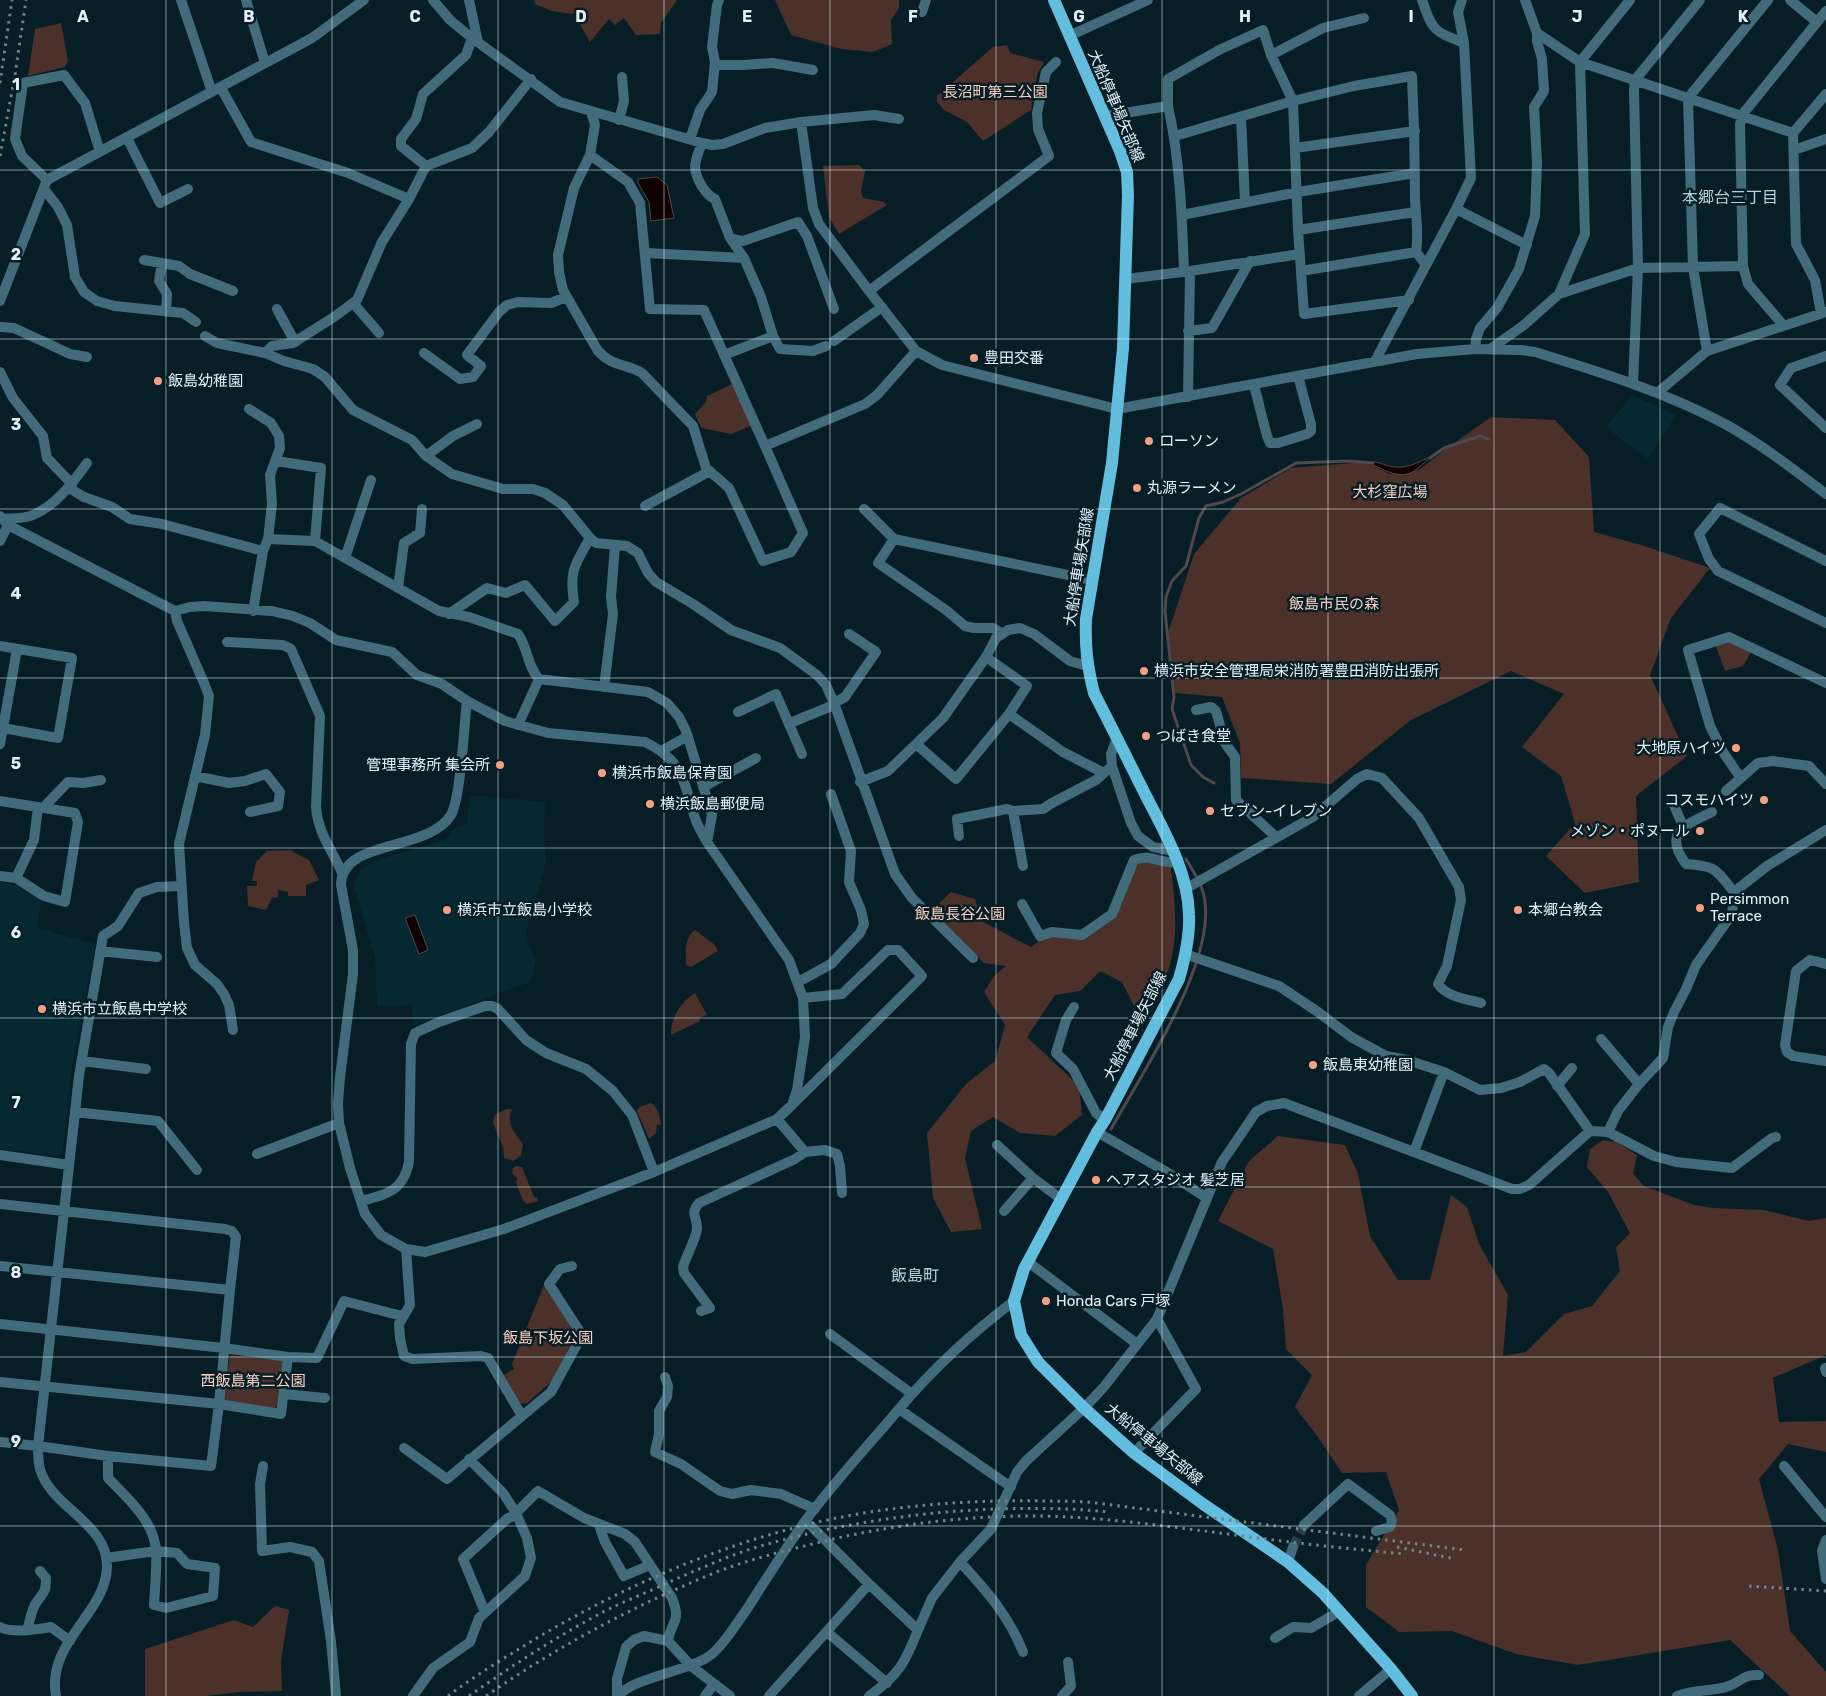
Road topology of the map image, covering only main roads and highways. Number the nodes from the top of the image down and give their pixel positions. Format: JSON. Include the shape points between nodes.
{"nodes":[{"id":1,"x":1054,"y":0,"type":"edge"},
{"id":2,"x":1409,"y":1695,"type":"edge"}],
"edges":[{"from":1,"to":2,"type":"main road","name":"大船停車場矢部線","via":[[1106,116],[1127,172],[1123,348],[1112,463],[1086,619],[1087,666],[1094,693],[1176,856],[1185,890],[1189,932],[1179,979],[1028,1261],[1014,1301],[1021,1335],[1038,1362],[1134,1453],[1288,1562],[1323,1593],[1391,1668]]}]}
